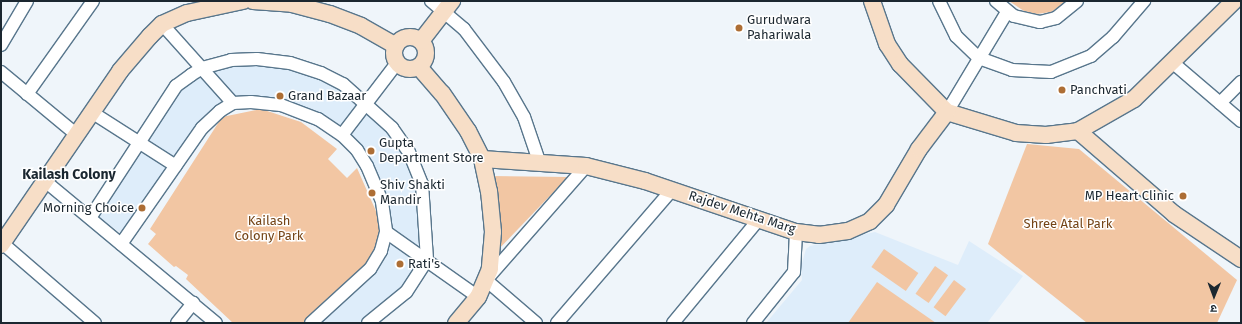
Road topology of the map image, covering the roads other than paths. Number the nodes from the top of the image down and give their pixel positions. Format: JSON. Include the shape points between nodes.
{"nodes":[{"id":1,"x":27,"y":1,"type":"edge"},
{"id":2,"x":93,"y":1,"type":"edge"},
{"id":3,"x":243,"y":1,"type":"edge"},
{"id":4,"x":253,"y":1,"type":"edge"},
{"id":5,"x":431,"y":1,"type":"edge"},
{"id":6,"x":872,"y":1,"type":"edge"},
{"id":7,"x":939,"y":1,"type":"edge"},
{"id":8,"x":996,"y":1,"type":"edge"},
{"id":9,"x":1076,"y":1,"type":"edge"},
{"id":10,"x":1144,"y":1,"type":"edge"},
{"id":11,"x":1234,"y":1,"type":"edge"},
{"id":12,"x":292,"y":3,"type":"edge"},
{"id":13,"x":207,"y":4,"type":"edge"},
{"id":14,"x":448,"y":6,"type":"edge"},
{"id":15,"x":1007,"y":12,"type":"junction"},
{"id":16,"x":162,"y":24,"type":"junction"},
{"id":17,"x":421,"y":42,"type":"junction"},
{"id":18,"x":1,"y":45,"type":"edge"},
{"id":19,"x":396,"y":46,"type":"junction"},
{"id":20,"x":979,"y":58,"type":"junction"},
{"id":21,"x":1172,"y":62,"type":"junction"},
{"id":22,"x":397,"y":63,"type":"junction"},
{"id":23,"x":419,"y":67,"type":"junction"},
{"id":24,"x":202,"y":68,"type":"junction"},
{"id":25,"x":1,"y":72,"type":"edge"},
{"id":26,"x":1241,"y":82,"type":"edge"},
{"id":27,"x":27,"y":94,"type":"junction"},
{"id":28,"x":366,"y":102,"type":"junction"},
{"id":29,"x":233,"y":103,"type":"junction"},
{"id":30,"x":1220,"y":103,"type":"junction"},
{"id":31,"x":947,"y":112,"type":"junction"},
{"id":32,"x":92,"y":113,"type":"junction"},
{"id":33,"x":1241,"y":121,"type":"edge"},
{"id":34,"x":1078,"y":131,"type":"junction"},
{"id":35,"x":77,"y":135,"type":"junction"},
{"id":36,"x":342,"y":135,"type":"junction"},
{"id":37,"x":139,"y":143,"type":"junction"},
{"id":38,"x":482,"y":159,"type":"junction"},
{"id":39,"x":539,"y":161,"type":"junction"},
{"id":40,"x":176,"y":166,"type":"junction"},
{"id":41,"x":586,"y":166,"type":"junction"},
{"id":42,"x":46,"y":181,"type":"junction"},
{"id":43,"x":672,"y":190,"type":"junction"},
{"id":44,"x":90,"y":218,"type":"junction"},
{"id":45,"x":759,"y":220,"type":"junction"},
{"id":46,"x":386,"y":232,"type":"junction"},
{"id":47,"x":796,"y":232,"type":"junction"},
{"id":48,"x":1,"y":244,"type":"edge"},
{"id":49,"x":121,"y":244,"type":"junction"},
{"id":50,"x":427,"y":260,"type":"junction"},
{"id":51,"x":1241,"y":260,"type":"edge"},
{"id":52,"x":486,"y":280,"type":"junction"},
{"id":53,"x":478,"y":297,"type":"junction"},
{"id":54,"x":193,"y":304,"type":"junction"},
{"id":55,"x":95,"y":323,"type":"edge"},
{"id":56,"x":177,"y":323,"type":"edge"},
{"id":57,"x":216,"y":323,"type":"edge"},
{"id":58,"x":311,"y":323,"type":"edge"},
{"id":59,"x":368,"y":323,"type":"edge"},
{"id":60,"x":456,"y":323,"type":"edge"},
{"id":61,"x":536,"y":323,"type":"edge"},
{"id":62,"x":557,"y":323,"type":"edge"},
{"id":63,"x":673,"y":323,"type":"edge"},
{"id":64,"x":753,"y":323,"type":"edge"}],
"edges":[{"from":1,"to":18,"type":"street"},
{"from":2,"to":27,"type":"street"},
{"from":3,"to":13,"type":"street"},
{"from":4,"to":12,"type":"street"},
{"from":5,"to":14,"type":"street"},
{"from":6,"to":31,"type":"street","via":[[887,44],[900,64]]},
{"from":7,"to":20,"type":"street","via":[[956,36]]},
{"from":8,"to":15,"type":"street"},
{"from":9,"to":15,"type":"street","via":[[1064,13],[1044,21],[1022,20]]},
{"from":10,"to":20,"type":"street","via":[[1092,56],[1073,65],[1051,72],[1019,70]]},
{"from":11,"to":21,"type":"street"},
{"from":12,"to":19,"type":"street","via":[[345,20]]},
{"from":13,"to":16,"type":"street"},
{"from":14,"to":17,"type":"street"},
{"from":14,"to":39,"type":"street","via":[[504,82],[524,117]]},
{"from":15,"to":20,"type":"street"},
{"from":16,"to":24,"type":"street"},
{"from":16,"to":32,"type":"street","via":[[135,52]]},
{"from":17,"to":19,"type":"street","via":[[407,37]]},
{"from":17,"to":23,"type":"street","via":[[426,55]]},
{"from":19,"to":22,"type":"street","via":[[394,55]]},
{"from":20,"to":31,"type":"street"},
{"from":21,"to":30,"type":"street"},
{"from":21,"to":34,"type":"street","via":[[1134,99]]},
{"from":22,"to":23,"type":"street","via":[[407,69]]},
{"from":22,"to":28,"type":"street"},
{"from":23,"to":38,"type":"street","via":[[442,93],[468,131]]},
{"from":24,"to":28,"type":"street","via":[[231,60],[257,59],[290,63],[321,73],[343,84]]},
{"from":24,"to":29,"type":"street"},
{"from":24,"to":37,"type":"street","via":[[176,86]]},
{"from":25,"to":27,"type":"street"},
{"from":26,"to":30,"type":"street"},
{"from":27,"to":35,"type":"street"},
{"from":28,"to":36,"type":"street"},
{"from":28,"to":50,"type":"street","via":[[392,128],[409,152],[422,184]]},
{"from":29,"to":36,"type":"street","via":[[281,105],[318,118]]},
{"from":29,"to":40,"type":"street","via":[[202,128]]},
{"from":30,"to":33,"type":"street"},
{"from":31,"to":34,"type":"street","via":[[1016,132],[1046,135]]},
{"from":31,"to":47,"type":"street","name":"Rajdev Mehta Marg","via":[[919,149],[886,205],[870,221],[848,231],[820,235]]},
{"from":32,"to":35,"type":"street"},
{"from":32,"to":37,"type":"street"},
{"from":34,"to":51,"type":"street","via":[[1174,214]]},
{"from":35,"to":42,"type":"street"},
{"from":36,"to":46,"type":"street","via":[[357,150],[367,166],[382,202]]},
{"from":37,"to":40,"type":"street"},
{"from":37,"to":44,"type":"street"},
{"from":38,"to":39,"type":"street","name":"Rajdev Mehta Marg"},
{"from":38,"to":52,"type":"street","via":[[493,232]]},
{"from":39,"to":41,"type":"street","name":"Rajdev Mehta Marg"},
{"from":40,"to":49,"type":"street"},
{"from":41,"to":43,"type":"street","name":"Rajdev Mehta Marg"},
{"from":41,"to":52,"type":"street"},
{"from":42,"to":44,"type":"street"},
{"from":42,"to":48,"type":"street"},
{"from":43,"to":45,"type":"street","name":"Rajdev Mehta Marg"},
{"from":43,"to":62,"type":"street"},
{"from":44,"to":49,"type":"street"},
{"from":45,"to":47,"type":"street","name":"Rajdev Mehta Marg"},
{"from":45,"to":63,"type":"street"},
{"from":46,"to":50,"type":"street"},
{"from":46,"to":58,"type":"street","via":[[382,251],[370,269]]},
{"from":47,"to":64,"type":"street","via":[[794,272]]},
{"from":48,"to":55,"type":"street"},
{"from":49,"to":54,"type":"street"},
{"from":50,"to":53,"type":"street"},
{"from":50,"to":59,"type":"street","via":[[406,292]]},
{"from":52,"to":53,"type":"street"},
{"from":52,"to":61,"type":"street"},
{"from":53,"to":60,"type":"street"},
{"from":54,"to":56,"type":"street"},
{"from":54,"to":57,"type":"street"}]}
